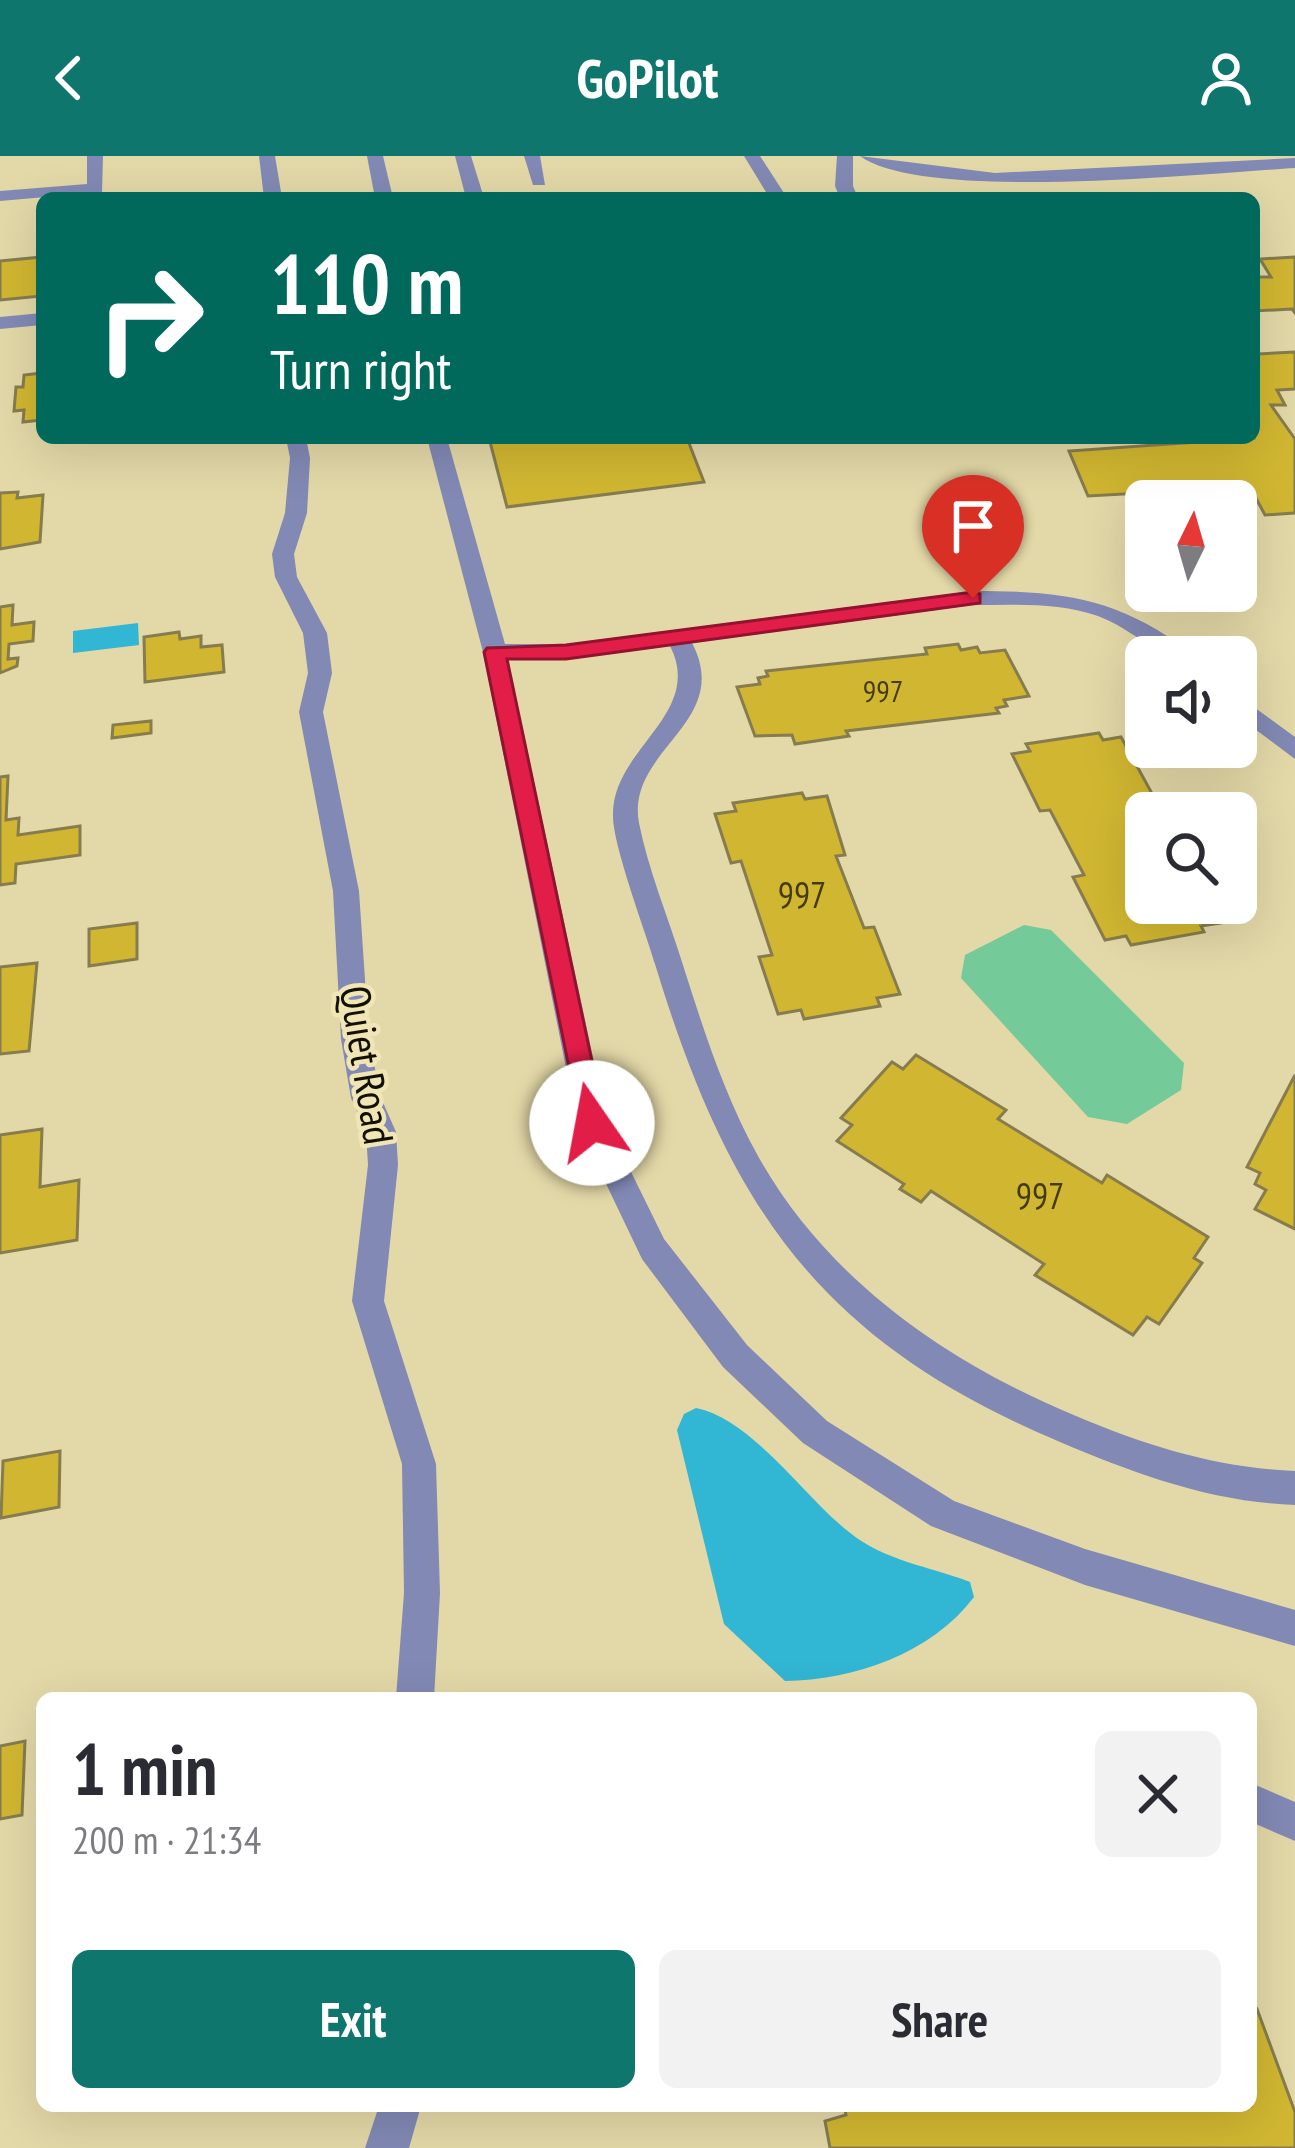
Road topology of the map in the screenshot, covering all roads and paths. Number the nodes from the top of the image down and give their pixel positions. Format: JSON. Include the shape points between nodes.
{"nodes":[{"id":1,"x":95,"y":156,"type":"edge"},
{"id":2,"x":267,"y":156,"type":"edge"},
{"id":3,"x":375,"y":156,"type":"edge"},
{"id":4,"x":463,"y":156,"type":"edge"},
{"id":5,"x":532,"y":156,"type":"edge"},
{"id":6,"x":752,"y":156,"type":"edge"},
{"id":7,"x":845,"y":156,"type":"edge"},
{"id":8,"x":868,"y":156,"type":"edge"},
{"id":9,"x":1295,"y":163,"type":"edge"},
{"id":10,"x":940,"y":164,"type":"edge"},
{"id":11,"x":995,"y":178,"type":"junction"},
{"id":12,"x":539,"y":181,"type":"dead end"},
{"id":13,"x":48,"y":192,"type":"edge"},
{"id":14,"x":272,"y":192,"type":"edge"},
{"id":15,"x":383,"y":192,"type":"edge"},
{"id":16,"x":473,"y":192,"type":"edge"},
{"id":17,"x":774,"y":192,"type":"edge"},
{"id":18,"x":847,"y":192,"type":"edge"},
{"id":19,"x":998,"y":192,"type":"edge"},
{"id":20,"x":36,"y":193,"type":"edge"},
{"id":21,"x":0,"y":196,"type":"edge"},
{"id":22,"x":36,"y":320,"type":"edge"},
{"id":23,"x":0,"y":323,"type":"edge"},
{"id":24,"x":297,"y":444,"type":"edge"},
{"id":25,"x":439,"y":444,"type":"edge"},
{"id":26,"x":1154,"y":636,"type":"edge"},
{"id":27,"x":677,"y":637,"type":"junction"},
{"id":28,"x":495,"y":652,"type":"junction"},
{"id":29,"x":1257,"y":718,"type":"edge"},
{"id":30,"x":1295,"y":750,"type":"edge"},
{"id":31,"x":1295,"y":1488,"type":"edge"},
{"id":32,"x":1295,"y":1628,"type":"edge"},
{"id":33,"x":415,"y":1692,"type":"edge"},
{"id":34,"x":1257,"y":1805,"type":"edge"},
{"id":35,"x":1295,"y":1822,"type":"edge"},
{"id":36,"x":398,"y":2112,"type":"edge"},
{"id":37,"x":387,"y":2148,"type":"edge"}],
"edges":[{"from":1,"to":13,"type":"street","via":[[96,188]]},
{"from":2,"to":14,"type":"street"},
{"from":3,"to":15,"type":"street"},
{"from":4,"to":16,"type":"street"},
{"from":5,"to":12,"type":"street"},
{"from":6,"to":17,"type":"street"},
{"from":7,"to":18,"type":"street"},
{"from":8,"to":10,"type":"street"},
{"from":9,"to":11,"type":"street"},
{"from":10,"to":11,"type":"street"},
{"from":11,"to":19,"type":"street"},
{"from":20,"to":21,"type":"street"},
{"from":22,"to":23,"type":"street"},
{"from":24,"to":33,"type":"street","name":"Quiet Road","via":[[286,578],[315,633],[320,673],[311,712],[346,891],[355,1039],[381,1132],[368,1301],[419,1464]]},
{"from":25,"to":28,"type":"street"},
{"from":26,"to":27,"type":"street","via":[[1130,618],[1079,601],[973,598]]},
{"from":27,"to":28,"type":"street"},
{"from":27,"to":31,"type":"street","via":[[693,670],[690,691],[632,778],[625,820],[713,1090],[750,1170],[854,1299],[978,1390],[1125,1454],[1238,1485]]},
{"from":28,"to":32,"type":"street","via":[[592,1123],[653,1249],[735,1356],[815,1432],[943,1514],[1085,1567]]},
{"from":29,"to":30,"type":"street"},
{"from":34,"to":35,"type":"street"},
{"from":36,"to":37,"type":"street"}]}
